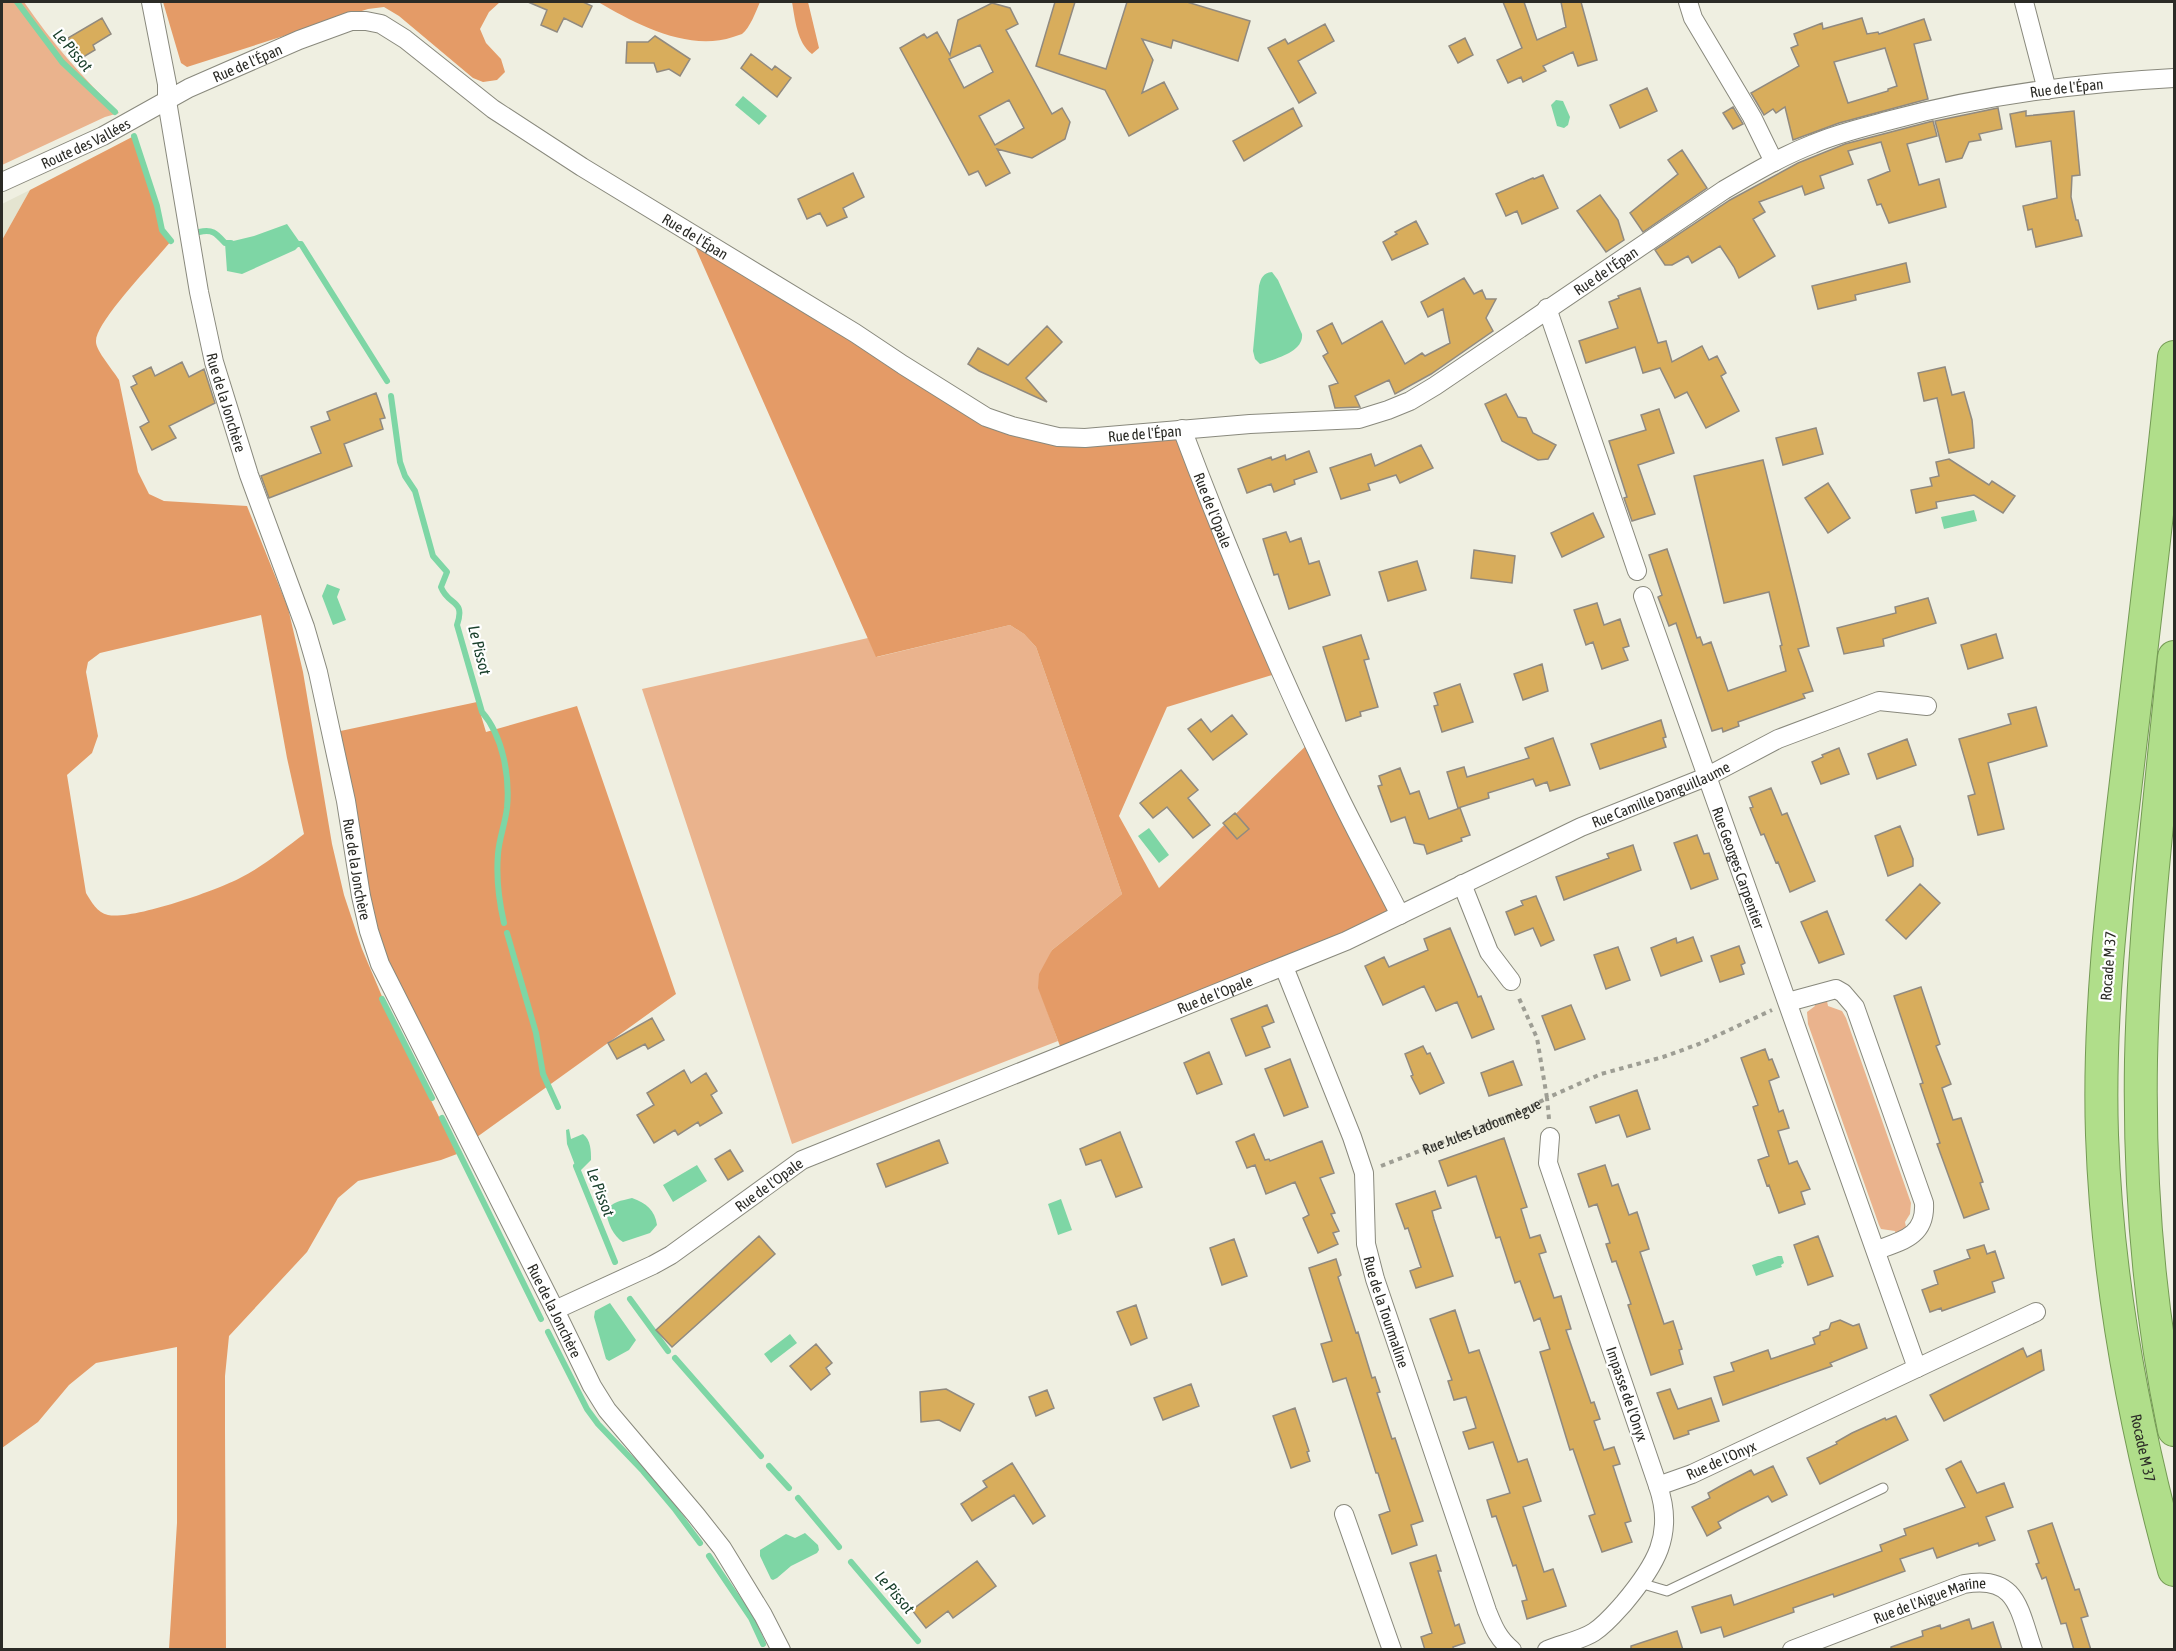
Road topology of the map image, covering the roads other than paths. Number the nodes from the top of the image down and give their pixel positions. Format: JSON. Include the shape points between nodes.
{"nodes":[{"id":1,"x":151,"y":2,"type":"edge"},
{"id":2,"x":1688,"y":2,"type":"edge"},
{"id":3,"x":2024,"y":2,"type":"edge"},
{"id":4,"x":2175,"y":78,"type":"edge"},
{"id":5,"x":2046,"y":90,"type":"junction"},
{"id":6,"x":166,"y":101,"type":"junction"},
{"id":7,"x":1774,"y":162,"type":"junction"},
{"id":8,"x":2,"y":182,"type":"edge"},
{"id":9,"x":1547,"y":308,"type":"junction"},
{"id":10,"x":2175,"y":357,"type":"edge"},
{"id":11,"x":1182,"y":429,"type":"junction"},
{"id":12,"x":1637,"y":571,"type":"dead end"},
{"id":13,"x":1643,"y":596,"type":"dead end"},
{"id":14,"x":2175,"y":657,"type":"edge"},
{"id":15,"x":1927,"y":706,"type":"dead end"},
{"id":16,"x":1706,"y":777,"type":"junction"},
{"id":17,"x":1462,"y":884,"type":"junction"},
{"id":18,"x":1400,"y":915,"type":"junction"},
{"id":19,"x":1284,"y":967,"type":"junction"},
{"id":20,"x":1510,"y":981,"type":"road end"},
{"id":21,"x":1788,"y":1002,"type":"junction"},
{"id":22,"x":1550,"y":1137,"type":"dead end"},
{"id":23,"x":1876,"y":1250,"type":"junction"},
{"id":24,"x":555,"y":1310,"type":"junction"},
{"id":25,"x":2036,"y":1312,"type":"dead end"},
{"id":26,"x":1917,"y":1368,"type":"junction"},
{"id":27,"x":2175,"y":1430,"type":"edge"},
{"id":28,"x":1658,"y":1486,"type":"junction"},
{"id":29,"x":1883,"y":1488,"type":"dead end"},
{"id":30,"x":1344,"y":1514,"type":"dead end"},
{"id":31,"x":2175,"y":1570,"type":"edge"},
{"id":32,"x":1640,"y":1583,"type":"junction"},
{"id":33,"x":1596,"y":1641,"type":"edge"},
{"id":34,"x":781,"y":1650,"type":"edge"},
{"id":35,"x":1392,"y":1650,"type":"edge"},
{"id":36,"x":1512,"y":1650,"type":"edge"},
{"id":37,"x":1547,"y":1650,"type":"edge"},
{"id":38,"x":1792,"y":1650,"type":"edge"},
{"id":39,"x":2033,"y":1650,"type":"edge"}],
"edges":[{"from":1,"to":6,"type":"street","name":"Rue de la Jonchère","via":[[167,84]]},
{"from":2,"to":7,"type":"street","via":[[1693,18]]},
{"from":3,"to":5,"type":"street"},
{"from":4,"to":5,"type":"street","name":"Rue de l'Épan"},
{"from":5,"to":7,"type":"street","name":"Rue de l'Épan","via":[[1924,111],[1813,144]]},
{"from":6,"to":8,"type":"street","name":"Route des Vallées","via":[[103,136]]},
{"from":6,"to":11,"type":"street","name":"Rue de l'Épan","via":[[332,27],[351,21],[381,24],[503,116],[986,417],[1058,437]]},
{"from":6,"to":24,"type":"street","name":"Rue de la Jonchère","via":[[214,362],[318,672],[372,942],[395,998]]},
{"from":7,"to":9,"type":"street","name":"Rue de l'Épan","via":[[1724,190]]},
{"from":9,"to":11,"type":"street","name":"Rue de l'Épan","via":[[1435,386],[1375,415],[1340,421]]},
{"from":9,"to":12,"type":"street"},
{"from":10,"to":31,"type":"highway","name":"Rocade M 37","via":[[2116,873],[2103,1042],[2102,1111],[2108,1224],[2134,1408]]},
{"from":11,"to":18,"type":"street","name":"Rue de l'Opale","via":[[1282,672],[1335,789]]},
{"from":13,"to":16,"type":"street","name":"Rue Georges Carpentier"},
{"from":14,"to":27,"type":"highway","via":[[2146,959],[2141,1082],[2147,1230],[2162,1359]]},
{"from":15,"to":16,"type":"street","name":"Rue Camille Danguillaume","via":[[1879,701],[1778,739]]},
{"from":16,"to":17,"type":"street","name":"Rue Camille Danguillaume","via":[[1581,826]]},
{"from":16,"to":21,"type":"street","name":"Rue Georges Carpentier"},
{"from":17,"to":18,"type":"street","name":"Rue Camille Danguillaume"},
{"from":17,"to":20,"type":"street","via":[[1489,952]]},
{"from":18,"to":19,"type":"street","name":"Rue de l'Opale"},
{"from":19,"to":24,"type":"street","name":"Rue de l'Opale","via":[[802,1160],[671,1255]]},
{"from":19,"to":36,"type":"street","name":"Rue de la Tourmaline","via":[[1353,1137],[1364,1173],[1370,1263],[1486,1611],[1496,1634]]},
{"from":21,"to":23,"type":"street","name":"Rue Georges Carpentier"},
{"from":21,"to":23,"type":"street","via":[[1836,989],[1851,1000],[1924,1203],[1924,1214],[1916,1231],[1907,1239]]},
{"from":22,"to":28,"type":"street","name":"Impasse de l'Onyx","via":[[1548,1163]]},
{"from":23,"to":26,"type":"street","name":"Rue Georges Carpentier"},
{"from":24,"to":34,"type":"street","name":"Rue de la Jonchère","via":[[607,1410],[722,1548]]},
{"from":25,"to":26,"type":"street"},
{"from":26,"to":28,"type":"street","name":"Rue de l'Onyx","via":[[1692,1474]]},
{"from":28,"to":32,"type":"street","name":"Impasse de l'Onyx","via":[[1663,1499],[1664,1531],[1653,1564]]},
{"from":29,"to":32,"type":"lane","via":[[1667,1591]]},
{"from":30,"to":35,"type":"street"},
{"from":32,"to":33,"type":"street","name":"Impasse de l'Onyx"},
{"from":33,"to":37,"type":"street"},
{"from":38,"to":39,"type":"street","name":"Rue de l'Aigue Marine","via":[[1964,1584],[1982,1581],[2005,1588],[2013,1597]]}]}
